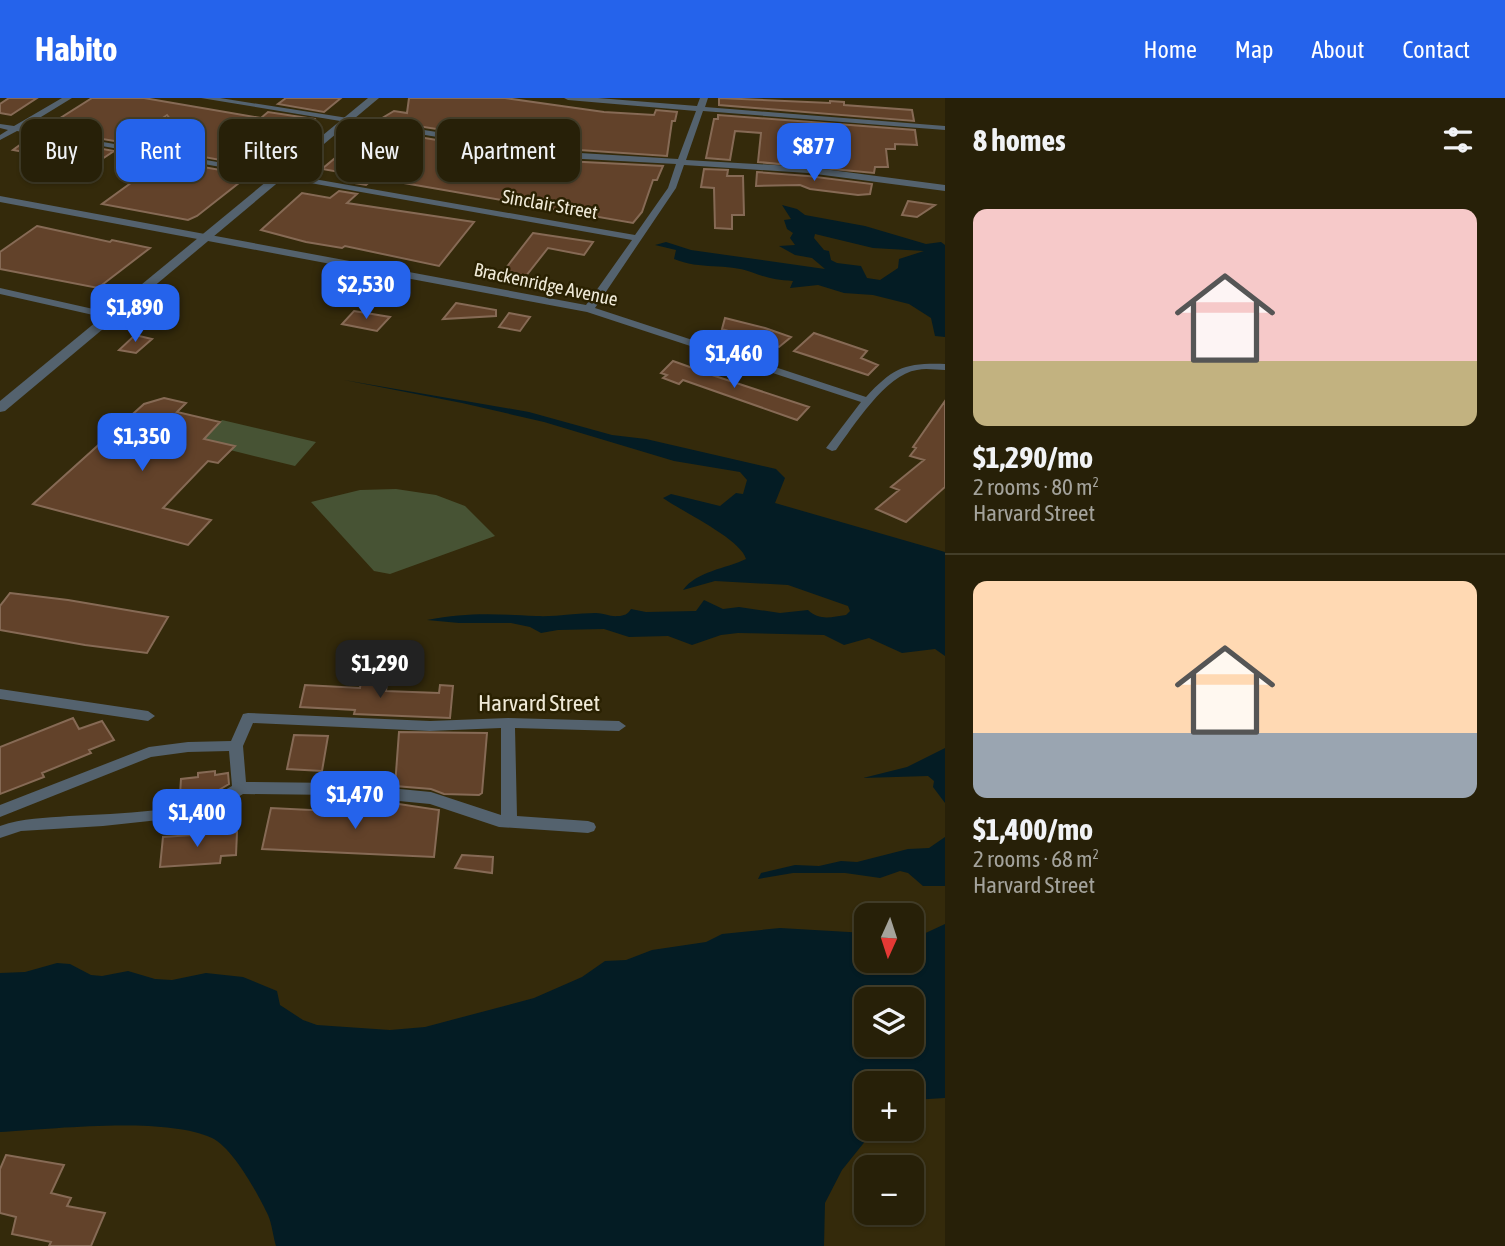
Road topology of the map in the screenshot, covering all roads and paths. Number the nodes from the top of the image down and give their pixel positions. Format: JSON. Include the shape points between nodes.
{"nodes":[{"id":1,"x":68,"y":98,"type":"edge"},
{"id":2,"x":205,"y":98,"type":"edge"},
{"id":3,"x":374,"y":98,"type":"edge"},
{"id":4,"x":568,"y":98,"type":"edge"},
{"id":5,"x":704,"y":98,"type":"edge"},
{"id":6,"x":700,"y":110,"type":"junction"},
{"id":7,"x":348,"y":119,"type":"edge"},
{"id":8,"x":336,"y":120,"type":"edge"},
{"id":9,"x":0,"y":126,"type":"edge"},
{"id":10,"x":945,"y":128,"type":"edge"},
{"id":11,"x":16,"y":129,"type":"junction"},
{"id":12,"x":336,"y":129,"type":"edge"},
{"id":13,"x":423,"y":133,"type":"edge"},
{"id":14,"x":0,"y":138,"type":"edge"},
{"id":15,"x":322,"y":141,"type":"edge"},
{"id":16,"x":681,"y":164,"type":"junction"},
{"id":17,"x":219,"y":165,"type":"edge"},
{"id":18,"x":274,"y":182,"type":"edge"},
{"id":19,"x":316,"y":182,"type":"edge"},
{"id":20,"x":945,"y":188,"type":"edge"},
{"id":21,"x":0,"y":199,"type":"edge"},
{"id":22,"x":205,"y":238,"type":"junction"},
{"id":23,"x":638,"y":238,"type":"junction"},
{"id":24,"x":0,"y":291,"type":"edge"},
{"id":25,"x":589,"y":309,"type":"junction"},
{"id":26,"x":111,"y":316,"type":"junction"},
{"id":27,"x":945,"y":368,"type":"edge"},
{"id":28,"x":869,"y":401,"type":"junction"},
{"id":29,"x":0,"y":408,"type":"edge"},
{"id":30,"x":832,"y":448,"type":"dead end"},
{"id":31,"x":0,"y":694,"type":"edge"},
{"id":32,"x":148,"y":716,"type":"dead end"},
{"id":33,"x":508,"y":723,"type":"junction"},
{"id":34,"x":619,"y":726,"type":"dead end"},
{"id":35,"x":236,"y":746,"type":"junction"},
{"id":36,"x":240,"y":788,"type":"junction"},
{"id":37,"x":0,"y":811,"type":"edge"},
{"id":38,"x":509,"y":822,"type":"junction"},
{"id":39,"x":588,"y":827,"type":"dead end"},
{"id":40,"x":0,"y":832,"type":"edge"}],
"edges":[{"from":1,"to":11,"type":"street"},
{"from":2,"to":8,"type":"street"},
{"from":3,"to":7,"type":"street"},
{"from":4,"to":6,"type":"street"},
{"from":5,"to":6,"type":"street"},
{"from":6,"to":10,"type":"street"},
{"from":6,"to":16,"type":"street"},
{"from":9,"to":11,"type":"street","name":"Sinclair Street"},
{"from":11,"to":14,"type":"street"},
{"from":11,"to":17,"type":"street","name":"Sinclair Street"},
{"from":12,"to":15,"type":"street"},
{"from":13,"to":16,"type":"street","via":[[564,155]]},
{"from":16,"to":20,"type":"street","via":[[808,170]]},
{"from":16,"to":23,"type":"street","via":[[672,188]]},
{"from":18,"to":22,"type":"street"},
{"from":19,"to":23,"type":"street","name":"Sinclair Street"},
{"from":21,"to":22,"type":"street","name":"Brackenridge Avenue"},
{"from":22,"to":25,"type":"street","name":"Brackenridge Avenue"},
{"from":22,"to":26,"type":"street"},
{"from":23,"to":25,"type":"street"},
{"from":24,"to":26,"type":"street"},
{"from":25,"to":28,"type":"street","name":"Brackenridge Avenue"},
{"from":26,"to":29,"type":"street"},
{"from":27,"to":28,"type":"street","via":[[913,367]]},
{"from":28,"to":30,"type":"street"},
{"from":31,"to":32,"type":"street"},
{"from":33,"to":34,"type":"street","name":"Harvard Street"},
{"from":33,"to":35,"type":"street","name":"Harvard Street","via":[[430,726],[248,718]]},
{"from":33,"to":38,"type":"street"},
{"from":35,"to":36,"type":"street"},
{"from":35,"to":37,"type":"street","via":[[149,752]]},
{"from":36,"to":38,"type":"street","via":[[337,789],[431,797]]},
{"from":36,"to":40,"type":"street","via":[[211,804],[173,812],[20,825]]},
{"from":38,"to":39,"type":"street"}]}
